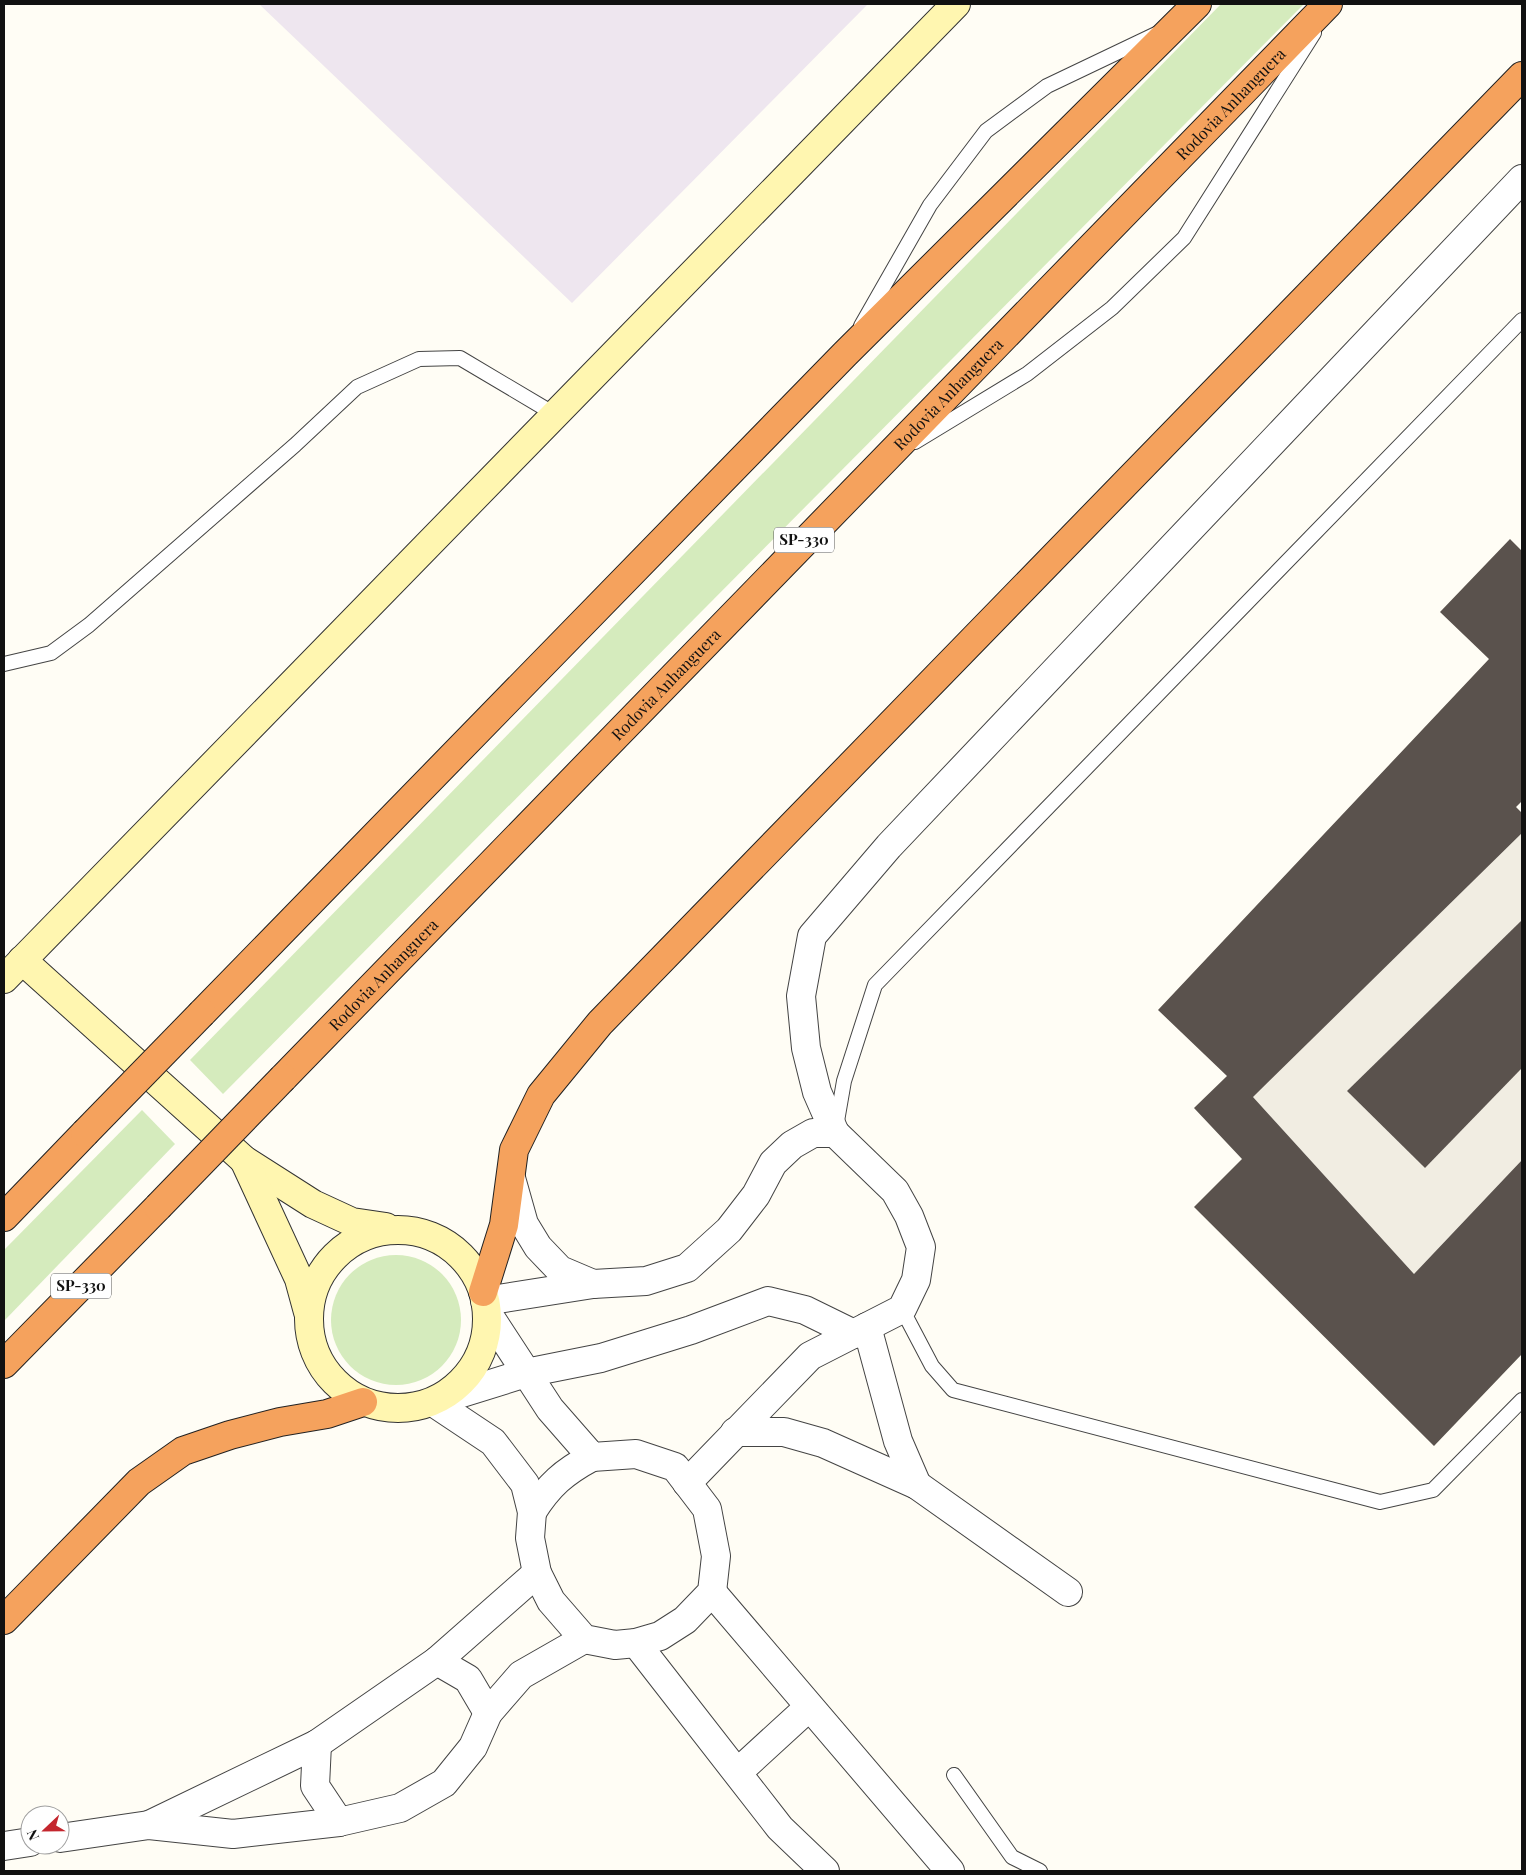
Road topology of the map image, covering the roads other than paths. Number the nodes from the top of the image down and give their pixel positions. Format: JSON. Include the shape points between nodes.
{"nodes":[{"id":1,"x":956,"y":4,"type":"edge"},
{"id":2,"x":1328,"y":4,"type":"edge"},
{"id":3,"x":1332,"y":4,"type":"edge"},
{"id":4,"x":1188,"y":13,"type":"edge"},
{"id":5,"x":1522,"y":76,"type":"edge"},
{"id":6,"x":1522,"y":179,"type":"edge"},
{"id":7,"x":1522,"y":320,"type":"edge"},
{"id":8,"x":845,"y":354,"type":"junction"},
{"id":9,"x":556,"y":415,"type":"junction"},
{"id":10,"x":878,"y":464,"type":"junction"},
{"id":11,"x":4,"y":664,"type":"edge"},
{"id":12,"x":13,"y":969,"type":"edge"},
{"id":13,"x":835,"y":1132,"type":"junction"},
{"id":14,"x":244,"y":1160,"type":"junction"},
{"id":15,"x":511,"y":1178,"type":"junction"},
{"id":16,"x":4,"y":1216,"type":"edge"},
{"id":17,"x":400,"y":1229,"type":"junction"},
{"id":18,"x":593,"y":1284,"type":"junction"},
{"id":19,"x":485,"y":1302,"type":"junction"},
{"id":20,"x":902,"y":1309,"type":"junction"},
{"id":21,"x":308,"y":1314,"type":"junction"},
{"id":22,"x":860,"y":1330,"type":"junction"},
{"id":23,"x":4,"y":1364,"type":"edge"},
{"id":24,"x":526,"y":1373,"type":"junction"},
{"id":25,"x":1522,"y":1400,"type":"edge"},
{"id":26,"x":363,"y":1402,"type":"junction"},
{"id":27,"x":433,"y":1402,"type":"junction"},
{"id":28,"x":735,"y":1432,"type":"junction"},
{"id":29,"x":592,"y":1456,"type":"junction"},
{"id":30,"x":687,"y":1483,"type":"junction"},
{"id":31,"x":917,"y":1485,"type":"junction"},
{"id":32,"x":532,"y":1512,"type":"junction"},
{"id":33,"x":536,"y":1573,"type":"junction"},
{"id":34,"x":712,"y":1592,"type":"junction"},
{"id":35,"x":1068,"y":1592,"type":"dead end"},
{"id":36,"x":4,"y":1620,"type":"edge"},
{"id":37,"x":584,"y":1639,"type":"junction"},
{"id":38,"x":636,"y":1643,"type":"junction"},
{"id":39,"x":437,"y":1661,"type":"junction"},
{"id":40,"x":809,"y":1707,"type":"junction"},
{"id":41,"x":488,"y":1713,"type":"junction"},
{"id":42,"x":317,"y":1744,"type":"junction"},
{"id":43,"x":738,"y":1772,"type":"junction"},
{"id":44,"x":954,"y":1775,"type":"dead end"},
{"id":45,"x":339,"y":1822,"type":"junction"},
{"id":46,"x":149,"y":1825,"type":"junction"},
{"id":47,"x":70,"y":1837,"type":"edge"},
{"id":48,"x":20,"y":1844,"type":"edge"},
{"id":49,"x":4,"y":1846,"type":"edge"},
{"id":50,"x":825,"y":1871,"type":"edge"},
{"id":51,"x":950,"y":1871,"type":"edge"},
{"id":52,"x":1040,"y":1871,"type":"edge"}],
"edges":[{"from":1,"to":9,"type":"street"},
{"from":2,"to":10,"type":"highway","name":"Rodovia Anhanguera","number":"SP-330"},
{"from":3,"to":10,"type":"lane","via":[[1184,238],[1112,308],[1027,374]]},
{"from":4,"to":8,"type":"highway"},
{"from":4,"to":8,"type":"lane","via":[[1047,86],[986,131],[930,205]]},
{"from":5,"to":15,"type":"highway","via":[[600,1023],[542,1095],[514,1150]]},
{"from":6,"to":13,"type":"street","via":[[889,846],[812,936],[801,996],[806,1048],[817,1092]]},
{"from":7,"to":13,"type":"lane","via":[[875,985],[844,1082]]},
{"from":8,"to":16,"type":"highway","bridge":true},
{"from":9,"to":11,"type":"lane","via":[[460,358],[419,359],[358,387],[89,625],[51,653]]},
{"from":9,"to":12,"type":"street"},
{"from":10,"to":23,"type":"highway","name":"Rodovia Anhanguera","number":"SP-330","bridge":true},
{"from":12,"to":14,"type":"street"},
{"from":13,"to":18,"type":"street","via":[[813,1133],[792,1145],[772,1163],[756,1195],[729,1230],[687,1268],[646,1281]]},
{"from":13,"to":20,"type":"street","via":[[895,1191],[921,1247],[916,1280]]},
{"from":14,"to":17,"type":"street","via":[[313,1204],[352,1222]]},
{"from":14,"to":21,"type":"street","via":[[299,1279]]},
{"from":15,"to":18,"type":"street","via":[[524,1224],[538,1247],[560,1270]]},
{"from":15,"to":19,"type":"highway","via":[[504,1224]]},
{"from":17,"to":19,"type":"street","via":[[428,1234],[452,1247],[471,1267]]},
{"from":17,"to":21,"type":"street","via":[[373,1232],[348,1244],[327,1263],[314,1287]]},
{"from":18,"to":19,"type":"street"},
{"from":19,"to":24,"type":"street"},
{"from":19,"to":27,"type":"street","via":[[485,1341],[475,1367],[456,1388]]},
{"from":20,"to":22,"type":"street"},
{"from":20,"to":25,"type":"lane","via":[[932,1366],[953,1390],[1380,1502],[1433,1490]]},
{"from":21,"to":26,"type":"street","via":[[311,1341],[322,1367],[340,1388]]},
{"from":22,"to":24,"type":"street","via":[[805,1310],[768,1301],[691,1330],[601,1358]]},
{"from":22,"to":28,"type":"street","via":[[810,1356]]},
{"from":22,"to":31,"type":"street","via":[[898,1441]]},
{"from":24,"to":27,"type":"street"},
{"from":24,"to":29,"type":"street","via":[[550,1409]]},
{"from":26,"to":27,"type":"street","via":[[387,1408],[410,1408]]},
{"from":26,"to":36,"type":"highway","via":[[327,1414],[230,1435],[183,1451],[139,1482]]},
{"from":27,"to":32,"type":"street","via":[[492,1442],[525,1484]]},
{"from":28,"to":30,"type":"street"},
{"from":28,"to":31,"type":"street","via":[[784,1432],[823,1443]]},
{"from":29,"to":30,"type":"street","via":[[636,1454],[675,1467]]},
{"from":29,"to":32,"type":"street","via":[[562,1475],[546,1490]]},
{"from":30,"to":34,"type":"street","via":[[708,1509],[716,1556]]},
{"from":31,"to":35,"type":"street"},
{"from":32,"to":33,"type":"street","via":[[530,1538]]},
{"from":33,"to":37,"type":"street","via":[[551,1601]]},
{"from":33,"to":39,"type":"street"},
{"from":34,"to":38,"type":"street","via":[[685,1620],[660,1636]]},
{"from":34,"to":40,"type":"street"},
{"from":37,"to":38,"type":"street","via":[[615,1645]]},
{"from":37,"to":41,"type":"street","via":[[521,1675]]},
{"from":38,"to":43,"type":"street"},
{"from":39,"to":41,"type":"street","via":[[468,1679]]},
{"from":39,"to":42,"type":"street"},
{"from":40,"to":43,"type":"street"},
{"from":40,"to":51,"type":"street"},
{"from":41,"to":45,"type":"street","via":[[473,1747],[444,1783],[400,1808]]},
{"from":42,"to":45,"type":"street","via":[[315,1786]]},
{"from":42,"to":46,"type":"street"},
{"from":43,"to":50,"type":"street","via":[[780,1828]]},
{"from":44,"to":52,"type":"lane","via":[[1012,1857]]},
{"from":45,"to":46,"type":"street","via":[[233,1834]]},
{"from":46,"to":47,"type":"street"},
{"from":48,"to":49,"type":"street"}]}
